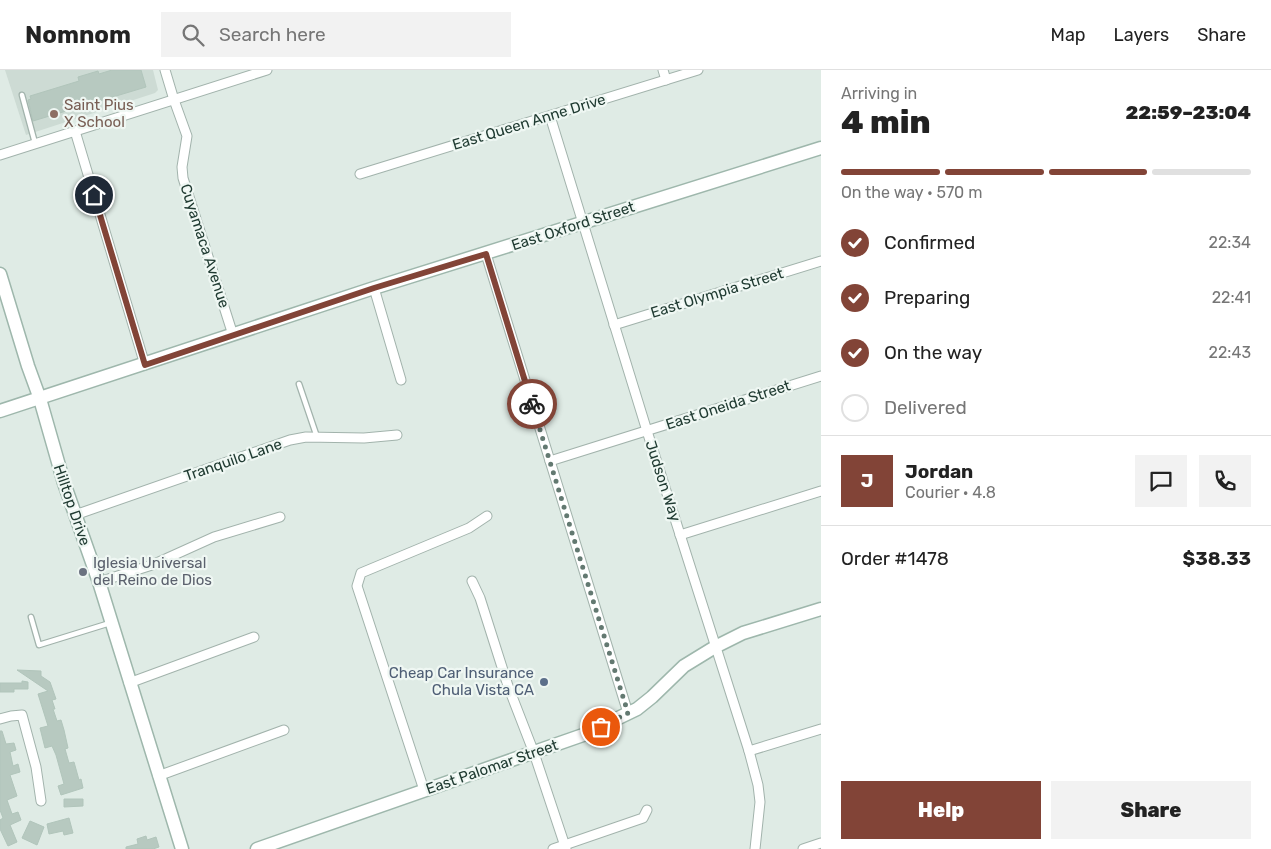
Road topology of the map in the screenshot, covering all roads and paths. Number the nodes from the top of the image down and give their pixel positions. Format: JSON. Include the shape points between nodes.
{"nodes":[{"id":1,"x":165,"y":70,"type":"edge"},
{"id":2,"x":267,"y":70,"type":"edge"},
{"id":3,"x":663,"y":70,"type":"edge"},
{"id":4,"x":698,"y":70,"type":"edge"},
{"id":5,"x":666,"y":80,"type":"junction"},
{"id":6,"x":22,"y":95,"type":"dead end"},
{"id":7,"x":174,"y":100,"type":"junction"},
{"id":8,"x":550,"y":116,"type":"junction"},
{"id":9,"x":75,"y":130,"type":"junction"},
{"id":10,"x":35,"y":143,"type":"junction"},
{"id":11,"x":821,"y":148,"type":"edge"},
{"id":12,"x":0,"y":155,"type":"edge"},
{"id":13,"x":360,"y":174,"type":"dead end"},
{"id":14,"x":582,"y":223,"type":"junction"},
{"id":15,"x":486,"y":254,"type":"junction"},
{"id":16,"x":821,"y":261,"type":"edge"},
{"id":17,"x":0,"y":274,"type":"edge"},
{"id":18,"x":374,"y":288,"type":"junction"},
{"id":19,"x":614,"y":325,"type":"junction"},
{"id":20,"x":233,"y":335,"type":"junction"},
{"id":21,"x":145,"y":365,"type":"junction"},
{"id":22,"x":821,"y":376,"type":"edge"},
{"id":23,"x":401,"y":380,"type":"dead end"},
{"id":24,"x":299,"y":384,"type":"dead end"},
{"id":25,"x":40,"y":399,"type":"junction"},
{"id":26,"x":0,"y":412,"type":"edge"},
{"id":27,"x":647,"y":431,"type":"junction"},
{"id":28,"x":397,"y":435,"type":"dead end"},
{"id":29,"x":317,"y":437,"type":"junction"},
{"id":30,"x":550,"y":461,"type":"junction"},
{"id":31,"x":821,"y":491,"type":"edge"},
{"id":32,"x":75,"y":515,"type":"junction"},
{"id":33,"x":487,"y":516,"type":"dead end"},
{"id":34,"x":280,"y":517,"type":"dead end"},
{"id":35,"x":680,"y":535,"type":"junction"},
{"id":36,"x":472,"y":581,"type":"dead end"},
{"id":37,"x":99,"y":582,"type":"junction"},
{"id":38,"x":821,"y":609,"type":"edge"},
{"id":39,"x":31,"y":617,"type":"dead end"},
{"id":40,"x":111,"y":622,"type":"junction"},
{"id":41,"x":254,"y":637,"type":"dead end"},
{"id":42,"x":715,"y":647,"type":"junction"},
{"id":43,"x":130,"y":683,"type":"junction"},
{"id":44,"x":628,"y":713,"type":"junction"},
{"id":45,"x":0,"y":719,"type":"edge"},
{"id":46,"x":821,"y":729,"type":"edge"},
{"id":47,"x":284,"y":730,"type":"dead end"},
{"id":48,"x":749,"y":751,"type":"junction"},
{"id":49,"x":534,"y":753,"type":"junction"},
{"id":50,"x":158,"y":776,"type":"junction"},
{"id":51,"x":424,"y":790,"type":"junction"},
{"id":52,"x":41,"y":801,"type":"dead end"},
{"id":53,"x":647,"y":810,"type":"dead end"},
{"id":54,"x":821,"y":843,"type":"edge"},
{"id":55,"x":566,"y":847,"type":"edge"},
{"id":56,"x":182,"y":849,"type":"edge"},
{"id":57,"x":257,"y":849,"type":"edge"},
{"id":58,"x":553,"y":849,"type":"edge"},
{"id":59,"x":755,"y":849,"type":"edge"},
{"id":60,"x":803,"y":849,"type":"edge"}],
"edges":[{"from":1,"to":7,"type":"street","name":"Cuyamaca Avenue"},
{"from":2,"to":7,"type":"street"},
{"from":3,"to":5,"type":"street"},
{"from":4,"to":5,"type":"street","name":"East Queen Anne Drive"},
{"from":5,"to":8,"type":"street","name":"East Queen Anne Drive"},
{"from":6,"to":10,"type":"lane"},
{"from":7,"to":9,"type":"street"},
{"from":7,"to":20,"type":"street","name":"Cuyamaca Avenue","via":[[187,136],[183,178]]},
{"from":8,"to":13,"type":"street","name":"East Queen Anne Drive"},
{"from":8,"to":14,"type":"street","name":"Judson Way"},
{"from":9,"to":10,"type":"street"},
{"from":9,"to":21,"type":"street"},
{"from":10,"to":12,"type":"street"},
{"from":11,"to":14,"type":"main road","name":"East Oxford Street"},
{"from":14,"to":15,"type":"main road","name":"East Oxford Street"},
{"from":14,"to":19,"type":"street","name":"Judson Way"},
{"from":15,"to":18,"type":"main road","name":"East Oxford Street"},
{"from":15,"to":30,"type":"street"},
{"from":16,"to":19,"type":"street","name":"East Olympia Street"},
{"from":17,"to":25,"type":"main road","name":"Hilltop Drive"},
{"from":18,"to":20,"type":"main road","name":"East Oxford Street"},
{"from":18,"to":23,"type":"street"},
{"from":19,"to":27,"type":"street","name":"Judson Way"},
{"from":20,"to":21,"type":"main road","name":"East Oxford Street"},
{"from":21,"to":25,"type":"main road","name":"East Oxford Street"},
{"from":22,"to":27,"type":"street","name":"East Oneida Street"},
{"from":24,"to":29,"type":"lane"},
{"from":25,"to":26,"type":"main road","name":"East Oxford Street"},
{"from":25,"to":32,"type":"main road","name":"Hilltop Drive"},
{"from":27,"to":30,"type":"street","name":"East Oneida Street"},
{"from":27,"to":35,"type":"street","name":"Judson Way"},
{"from":28,"to":29,"type":"street","name":"Tranquilo Lane"},
{"from":29,"to":32,"type":"street","name":"Tranquilo Lane","via":[[290,440]]},
{"from":30,"to":44,"type":"street"},
{"from":31,"to":35,"type":"street"},
{"from":32,"to":37,"type":"main road","name":"Hilltop Drive"},
{"from":33,"to":51,"type":"street","via":[[469,528],[361,573],[358,579],[357,586]]},
{"from":34,"to":37,"type":"street","via":[[214,537],[152,565]]},
{"from":35,"to":42,"type":"street","name":"Judson Way"},
{"from":36,"to":49,"type":"street"},
{"from":37,"to":40,"type":"main road","name":"Hilltop Drive"},
{"from":38,"to":42,"type":"main road","name":"East Palomar Street","via":[[743,633]]},
{"from":39,"to":40,"type":"lane","via":[[39,645]]},
{"from":40,"to":43,"type":"main road","name":"Hilltop Drive"},
{"from":41,"to":43,"type":"street"},
{"from":42,"to":44,"type":"main road","name":"East Palomar Street","via":[[684,666],[652,697]]},
{"from":42,"to":48,"type":"street","name":"Judson Way"},
{"from":43,"to":50,"type":"main road","name":"Hilltop Drive"},
{"from":44,"to":49,"type":"main road","name":"East Palomar Street","via":[[583,735]]},
{"from":45,"to":52,"type":"street","via":[[22,715]]},
{"from":46,"to":48,"type":"street"},
{"from":47,"to":50,"type":"street"},
{"from":48,"to":59,"type":"street","name":"Judson Way","via":[[760,802]]},
{"from":49,"to":51,"type":"main road","name":"East Palomar Street"},
{"from":49,"to":55,"type":"street"},
{"from":50,"to":56,"type":"main road","name":"Hilltop Drive"},
{"from":51,"to":57,"type":"main road","name":"East Palomar Street"},
{"from":53,"to":55,"type":"street","via":[[643,818]]},
{"from":54,"to":60,"type":"street"},
{"from":55,"to":58,"type":"street"}]}
